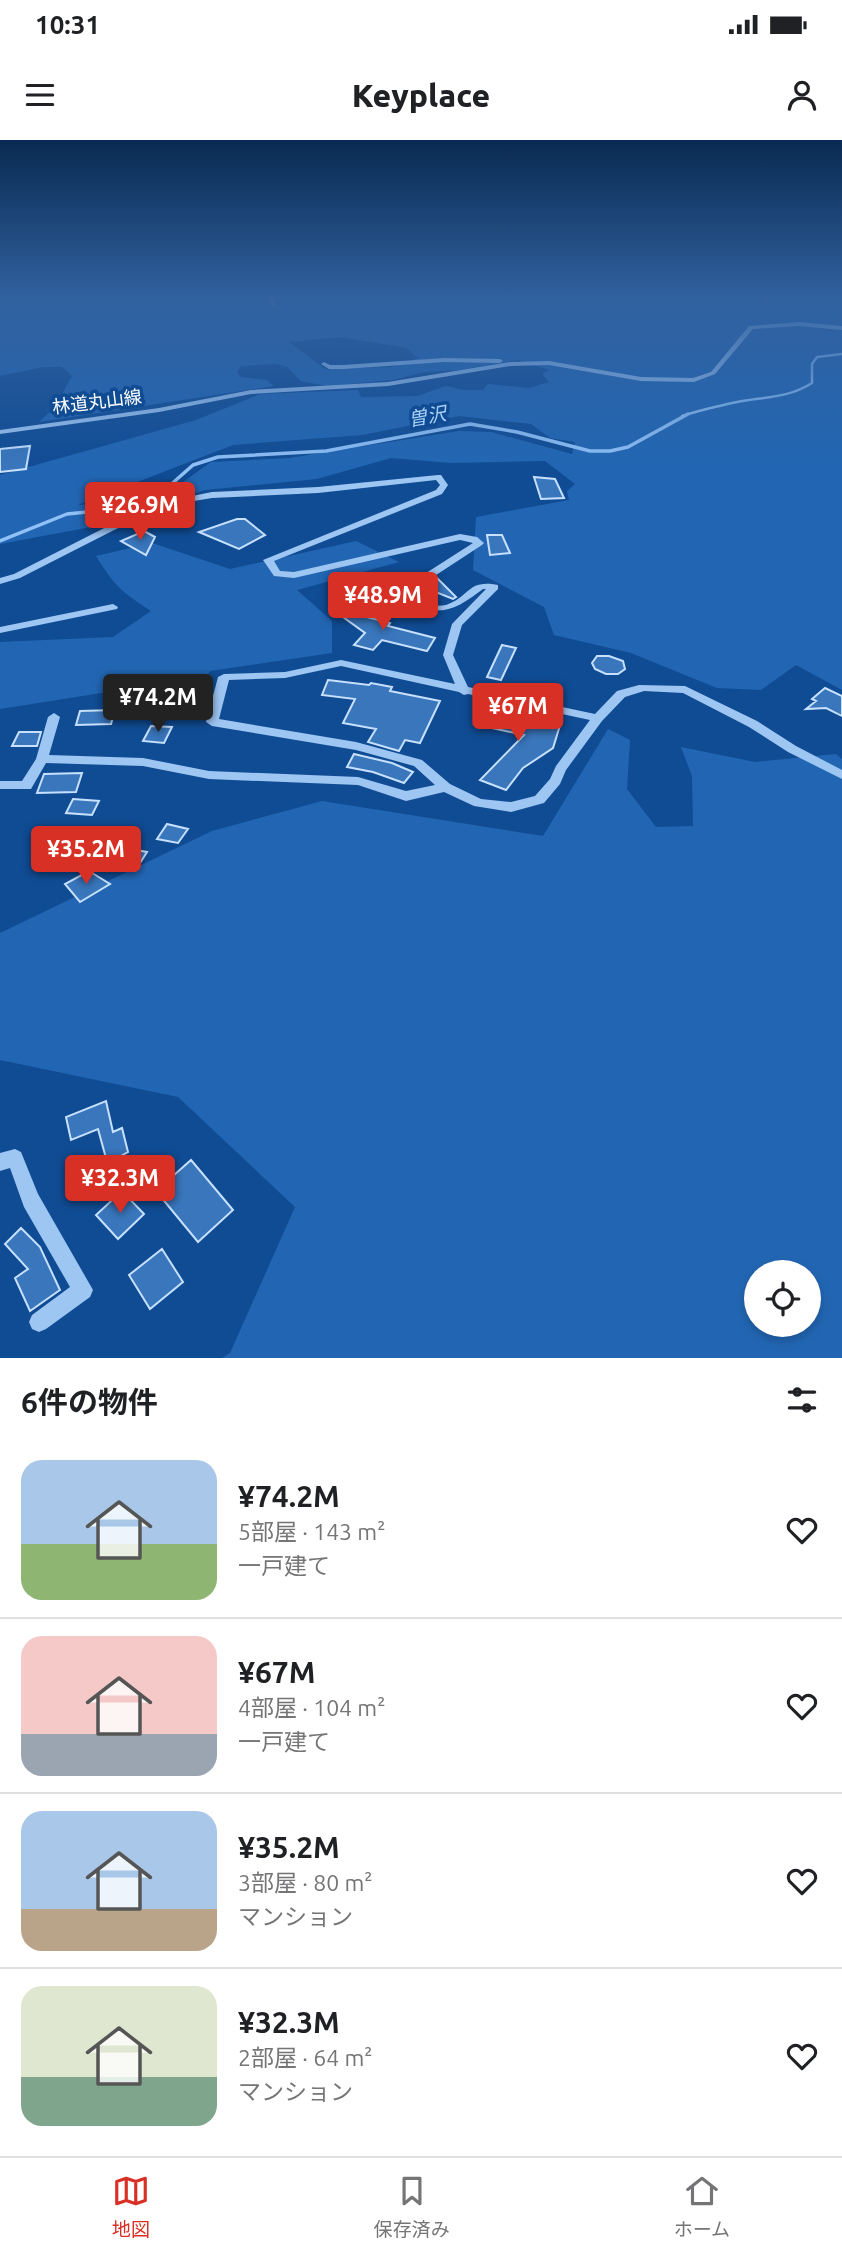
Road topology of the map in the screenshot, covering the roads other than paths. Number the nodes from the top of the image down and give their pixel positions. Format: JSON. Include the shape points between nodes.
{"nodes":[{"id":1,"x":729,"y":354,"type":"edge"},
{"id":2,"x":324,"y":364,"type":"dead end"},
{"id":3,"x":510,"y":364,"type":"junction"},
{"id":4,"x":0,"y":432,"type":"edge"},
{"id":5,"x":0,"y":581,"type":"edge"},
{"id":6,"x":113,"y":607,"type":"dead end"},
{"id":7,"x":0,"y":630,"type":"edge"},
{"id":8,"x":464,"y":691,"type":"junction"},
{"id":9,"x":54,"y":717,"type":"dead end"},
{"id":10,"x":598,"y":718,"type":"junction"},
{"id":11,"x":42,"y":759,"type":"junction"},
{"id":12,"x":842,"y":775,"type":"edge"},
{"id":13,"x":0,"y":785,"type":"edge"},
{"id":14,"x":445,"y":786,"type":"junction"},
{"id":15,"x":0,"y":1162,"type":"edge"},
{"id":16,"x":39,"y":1322,"type":"dead end"}],
"edges":[{"from":1,"to":3,"type":"street","name":"林道丸山線","via":[[713,373],[694,380],[640,379],[549,363]]},
{"from":2,"to":3,"type":"street","via":[[344,368],[444,360]]},
{"from":3,"to":4,"type":"street","name":"林道丸山線","via":[[388,384],[251,392]]},
{"from":5,"to":8,"type":"street","via":[[119,524],[192,499],[438,477],[444,485],[439,492],[268,560],[277,575],[294,575],[460,537],[474,539],[479,543],[402,593],[401,600],[436,611],[453,607],[481,586],[494,587],[457,624],[448,655]]},
{"from":6,"to":7,"type":"street"},
{"from":8,"to":10,"type":"street"},
{"from":8,"to":14,"type":"street","via":[[341,663],[285,675],[224,677],[212,722],[356,746],[418,763]]},
{"from":9,"to":11,"type":"street"},
{"from":10,"to":12,"type":"street","via":[[621,694],[643,687],[685,690]]},
{"from":10,"to":14,"type":"street","via":[[539,800],[511,807],[479,803]]},
{"from":11,"to":13,"type":"street","via":[[26,786]]},
{"from":11,"to":14,"type":"street","via":[[143,762],[209,775],[358,781],[406,796]]},
{"from":15,"to":16,"type":"street","via":[[15,1158],[31,1200],[83,1290]]}]}
